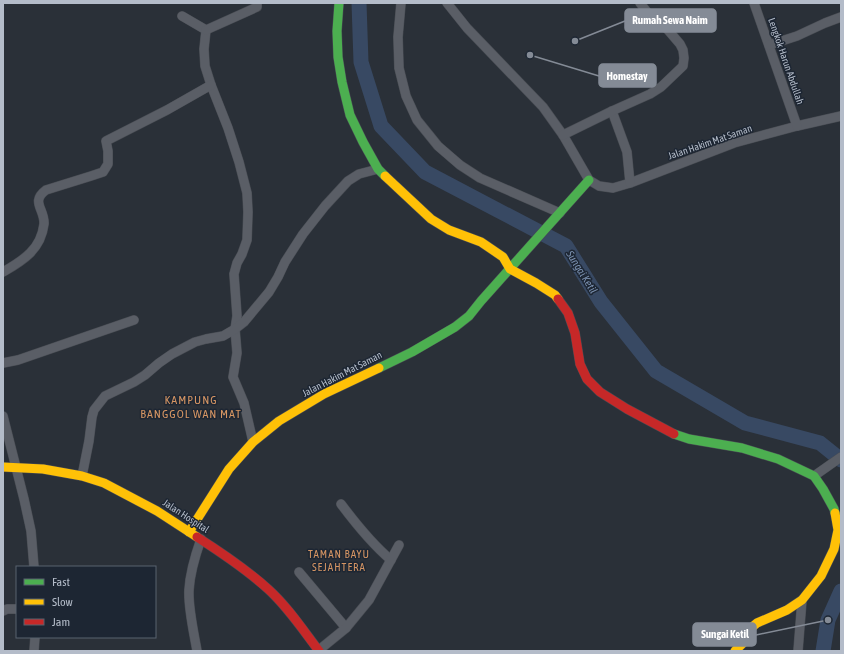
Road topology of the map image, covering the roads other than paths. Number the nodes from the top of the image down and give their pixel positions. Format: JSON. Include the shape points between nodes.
{"nodes":[{"id":1,"x":257,"y":3,"type":"edge"},
{"id":2,"x":339,"y":3,"type":"edge"},
{"id":3,"x":401,"y":3,"type":"edge"},
{"id":4,"x":447,"y":3,"type":"edge"},
{"id":5,"x":640,"y":3,"type":"edge"},
{"id":6,"x":754,"y":3,"type":"edge"},
{"id":7,"x":182,"y":16,"type":"dead end"},
{"id":8,"x":841,"y":17,"type":"edge"},
{"id":9,"x":206,"y":30,"type":"junction"},
{"id":10,"x":769,"y":45,"type":"junction"},
{"id":11,"x":211,"y":85,"type":"junction"},
{"id":12,"x":612,"y":111,"type":"junction"},
{"id":13,"x":841,"y":116,"type":"edge"},
{"id":14,"x":797,"y":126,"type":"junction"},
{"id":15,"x":564,"y":135,"type":"junction"},
{"id":16,"x":378,"y":169,"type":"junction"},
{"id":17,"x":589,"y":180,"type":"junction"},
{"id":18,"x":630,"y":183,"type":"junction"},
{"id":19,"x":560,"y":214,"type":"junction"},
{"id":20,"x":510,"y":268,"type":"junction"},
{"id":21,"x":3,"y":272,"type":"edge"},
{"id":22,"x":134,"y":320,"type":"dead end"},
{"id":23,"x":236,"y":329,"type":"junction"},
{"id":24,"x":3,"y":363,"type":"edge"},
{"id":25,"x":3,"y":416,"type":"edge"},
{"id":26,"x":253,"y":442,"type":"junction"},
{"id":27,"x":841,"y":457,"type":"edge"},
{"id":28,"x":3,"y":467,"type":"edge"},
{"id":29,"x":16,"y":468,"type":"junction"},
{"id":30,"x":818,"y":473,"type":"junction"},
{"id":31,"x":82,"y":476,"type":"junction"},
{"id":32,"x":341,"y":504,"type":"dead end"},
{"id":33,"x":189,"y":532,"type":"junction"},
{"id":34,"x":201,"y":539,"type":"junction"},
{"id":35,"x":399,"y":545,"type":"dead end"},
{"id":36,"x":391,"y":560,"type":"junction"},
{"id":37,"x":34,"y":566,"type":"edge"},
{"id":38,"x":299,"y":572,"type":"dead end"},
{"id":39,"x":802,"y":600,"type":"junction"},
{"id":40,"x":16,"y":609,"type":"edge"},
{"id":41,"x":3,"y":611,"type":"edge"},
{"id":42,"x":346,"y":628,"type":"junction"},
{"id":43,"x":35,"y":638,"type":"edge"},
{"id":44,"x":34,"y":651,"type":"edge"},
{"id":45,"x":196,"y":651,"type":"edge"},
{"id":46,"x":319,"y":651,"type":"edge"},
{"id":47,"x":735,"y":651,"type":"edge"},
{"id":48,"x":798,"y":651,"type":"edge"}],
"edges":[{"from":1,"to":9,"type":"street","via":[[257,7]]},
{"from":2,"to":16,"type":"street","via":[[337,31],[342,82],[350,116]]},
{"from":3,"to":19,"type":"street","via":[[399,68],[406,96],[417,120],[438,146],[460,165],[480,178]]},
{"from":4,"to":15,"type":"street","via":[[467,28],[543,107]]},
{"from":5,"to":12,"type":"street","via":[[680,44],[683,50],[683,66],[650,94]]},
{"from":6,"to":10,"type":"street","name":"Lengkok Harun Abdullah"},
{"from":7,"to":9,"type":"street"},
{"from":8,"to":10,"type":"street","via":[[798,36]]},
{"from":9,"to":11,"type":"street","via":[[205,66]]},
{"from":10,"to":14,"type":"street","name":"Lengkok Harun Abdullah"},
{"from":11,"to":21,"type":"street","via":[[106,141],[108,164],[103,172],[46,190],[40,195],[38,201],[44,222],[38,243],[20,262]]},
{"from":11,"to":23,"type":"street","via":[[228,128],[247,193],[247,240],[234,274]]},
{"from":12,"to":15,"type":"street"},
{"from":12,"to":18,"type":"street","via":[[627,152]]},
{"from":13,"to":14,"type":"street","name":"Jalan Hakim Mat Saman"},
{"from":14,"to":18,"type":"street","name":"Jalan Hakim Mat Saman","via":[[734,143]]},
{"from":15,"to":17,"type":"street"},
{"from":16,"to":20,"type":"street","via":[[431,219],[449,230],[481,242],[503,257]]},
{"from":16,"to":23,"type":"street","via":[[359,174],[348,181],[325,206],[303,234],[269,292]]},
{"from":17,"to":18,"type":"street","name":"Jalan Hakim Mat Saman","via":[[599,186],[613,188]]},
{"from":17,"to":19,"type":"street","name":"Jalan Hakim Mat Saman"},
{"from":19,"to":20,"type":"street","name":"Jalan Hakim Mat Saman"},
{"from":20,"to":26,"type":"street","name":"Jalan Hakim Mat Saman","via":[[470,316],[455,327],[412,352],[324,394],[280,420]]},
{"from":20,"to":30,"type":"street","via":[[555,295],[568,313],[575,333],[580,364],[587,378],[600,392],[673,434],[749,450]]},
{"from":22,"to":24,"type":"street"},
{"from":23,"to":26,"type":"street","via":[[237,353],[233,377],[244,403]]},
{"from":23,"to":31,"type":"street","via":[[223,336],[206,338],[185,347],[134,382],[105,396],[94,410]]},
{"from":25,"to":29,"type":"street"},
{"from":26,"to":33,"type":"street","name":"Jalan Hakim Mat Saman","via":[[229,469]]},
{"from":27,"to":30,"type":"street"},
{"from":28,"to":29,"type":"street","name":"Jalan Hospital"},
{"from":29,"to":31,"type":"street","name":"Jalan Hospital","via":[[43,469]]},
{"from":29,"to":37,"type":"street","via":[[31,531]]},
{"from":30,"to":39,"type":"street","via":[[834,509],[838,530],[834,549],[821,576]]},
{"from":31,"to":33,"type":"street","name":"Jalan Hospital","via":[[104,483],[131,497]]},
{"from":32,"to":36,"type":"street","via":[[362,531]]},
{"from":33,"to":34,"type":"street","name":"Jalan Hospital"},
{"from":34,"to":45,"type":"street","via":[[191,572],[189,590]]},
{"from":34,"to":46,"type":"street","name":"Jalan Hospital","via":[[236,562],[268,589],[290,611]]},
{"from":35,"to":36,"type":"street"},
{"from":36,"to":42,"type":"street","via":[[368,600]]},
{"from":38,"to":42,"type":"street"},
{"from":39,"to":47,"type":"street","via":[[787,610],[757,623]]},
{"from":39,"to":48,"type":"street"},
{"from":40,"to":41,"type":"street"},
{"from":42,"to":46,"type":"street"},
{"from":43,"to":44,"type":"street"}]}
